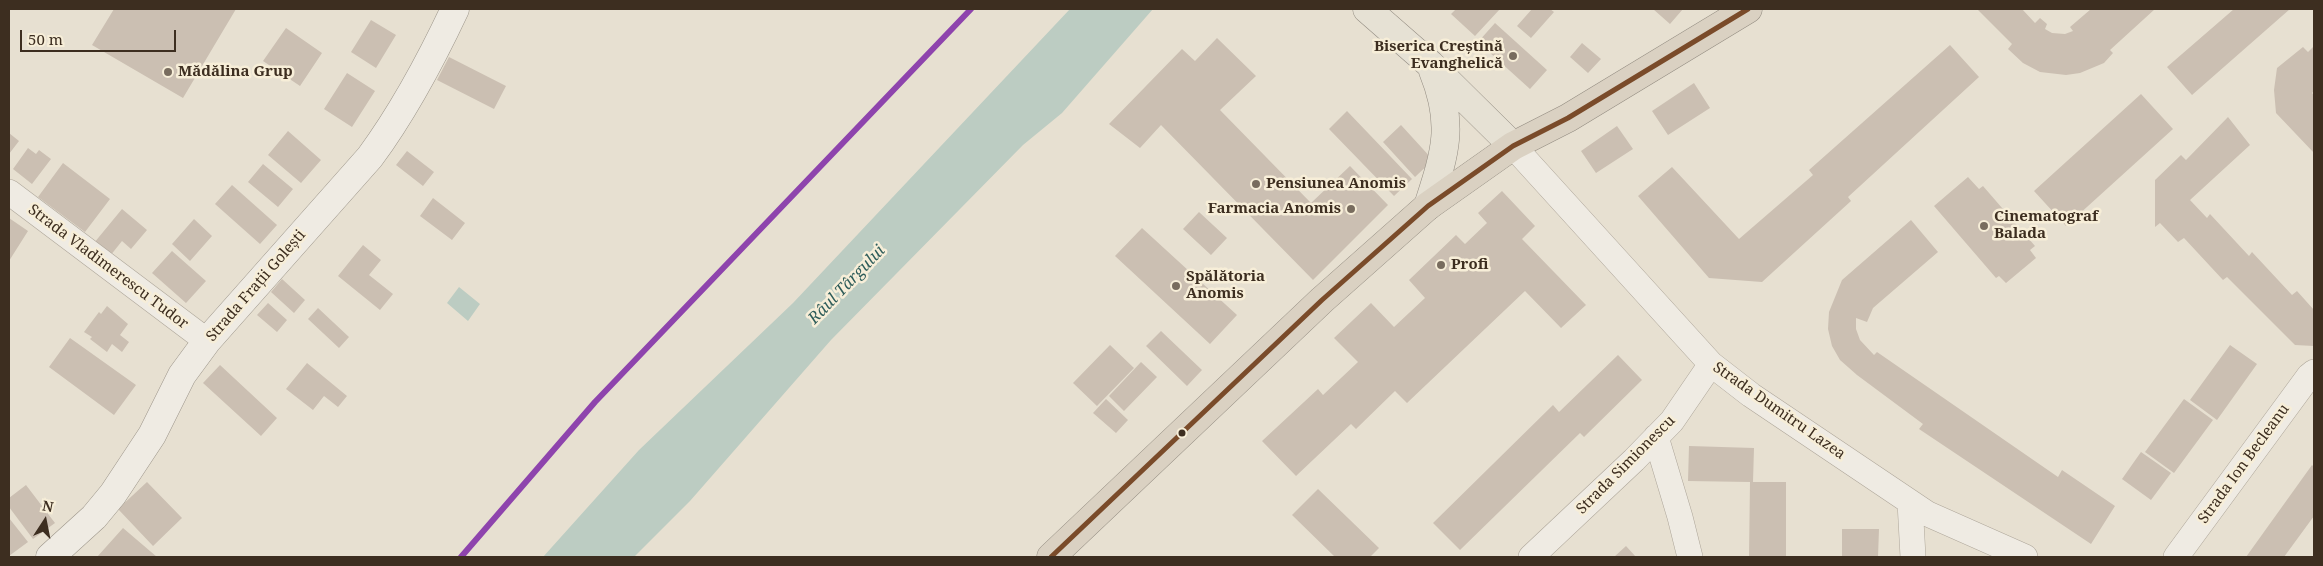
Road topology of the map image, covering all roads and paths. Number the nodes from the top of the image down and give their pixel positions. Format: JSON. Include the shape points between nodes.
{"nodes":[{"id":1,"x":456,"y":9,"type":"edge"},
{"id":2,"x":1367,"y":9,"type":"edge"},
{"id":3,"x":1748,"y":9,"type":"edge"},
{"id":4,"x":1431,"y":65,"type":"junction"},
{"id":5,"x":1513,"y":146,"type":"junction"},
{"id":6,"x":9,"y":192,"type":"edge"},
{"id":7,"x":1428,"y":206,"type":"junction"},
{"id":8,"x":207,"y":341,"type":"junction"},
{"id":9,"x":1711,"y":364,"type":"junction"},
{"id":10,"x":2314,"y":372,"type":"edge"},
{"id":11,"x":1656,"y":437,"type":"junction"},
{"id":12,"x":1910,"y":502,"type":"junction"},
{"id":13,"x":50,"y":557,"type":"edge"},
{"id":14,"x":1050,"y":557,"type":"edge"},
{"id":15,"x":1531,"y":557,"type":"edge"},
{"id":16,"x":1690,"y":557,"type":"edge"},
{"id":17,"x":1913,"y":557,"type":"edge"},
{"id":18,"x":2025,"y":557,"type":"edge"},
{"id":19,"x":2176,"y":557,"type":"edge"}],
"edges":[{"from":1,"to":8,"type":"main road","name":"Strada Frații Golești","via":[[436,50],[370,157]]},
{"from":2,"to":4,"type":"main road"},
{"from":3,"to":5,"type":"highway","via":[[1568,118]]},
{"from":4,"to":5,"type":"main road"},
{"from":4,"to":7,"type":"main road","via":[[1443,95],[1448,126],[1442,162]]},
{"from":5,"to":7,"type":"highway"},
{"from":5,"to":9,"type":"street","name":"Strada Dumitru Lazea"},
{"from":6,"to":8,"type":"street","name":"Strada Vladimerescu Tudor"},
{"from":7,"to":14,"type":"highway","via":[[1322,300]]},
{"from":8,"to":13,"type":"main road","name":"Strada Frații Golești","via":[[182,375],[152,435],[118,486],[94,517]]},
{"from":9,"to":11,"type":"street","name":"Strada Simionescu","via":[[1672,421]]},
{"from":9,"to":12,"type":"street","name":"Strada Dumitru Lazea","via":[[1751,395]]},
{"from":10,"to":19,"type":"street","name":"Strada Ion Becleanu"},
{"from":11,"to":15,"type":"street","name":"Strada Simionescu"},
{"from":11,"to":16,"type":"street"},
{"from":12,"to":17,"type":"street"},
{"from":12,"to":18,"type":"street","name":"Strada Dumitru Lazea","via":[[1928,514]]}]}
